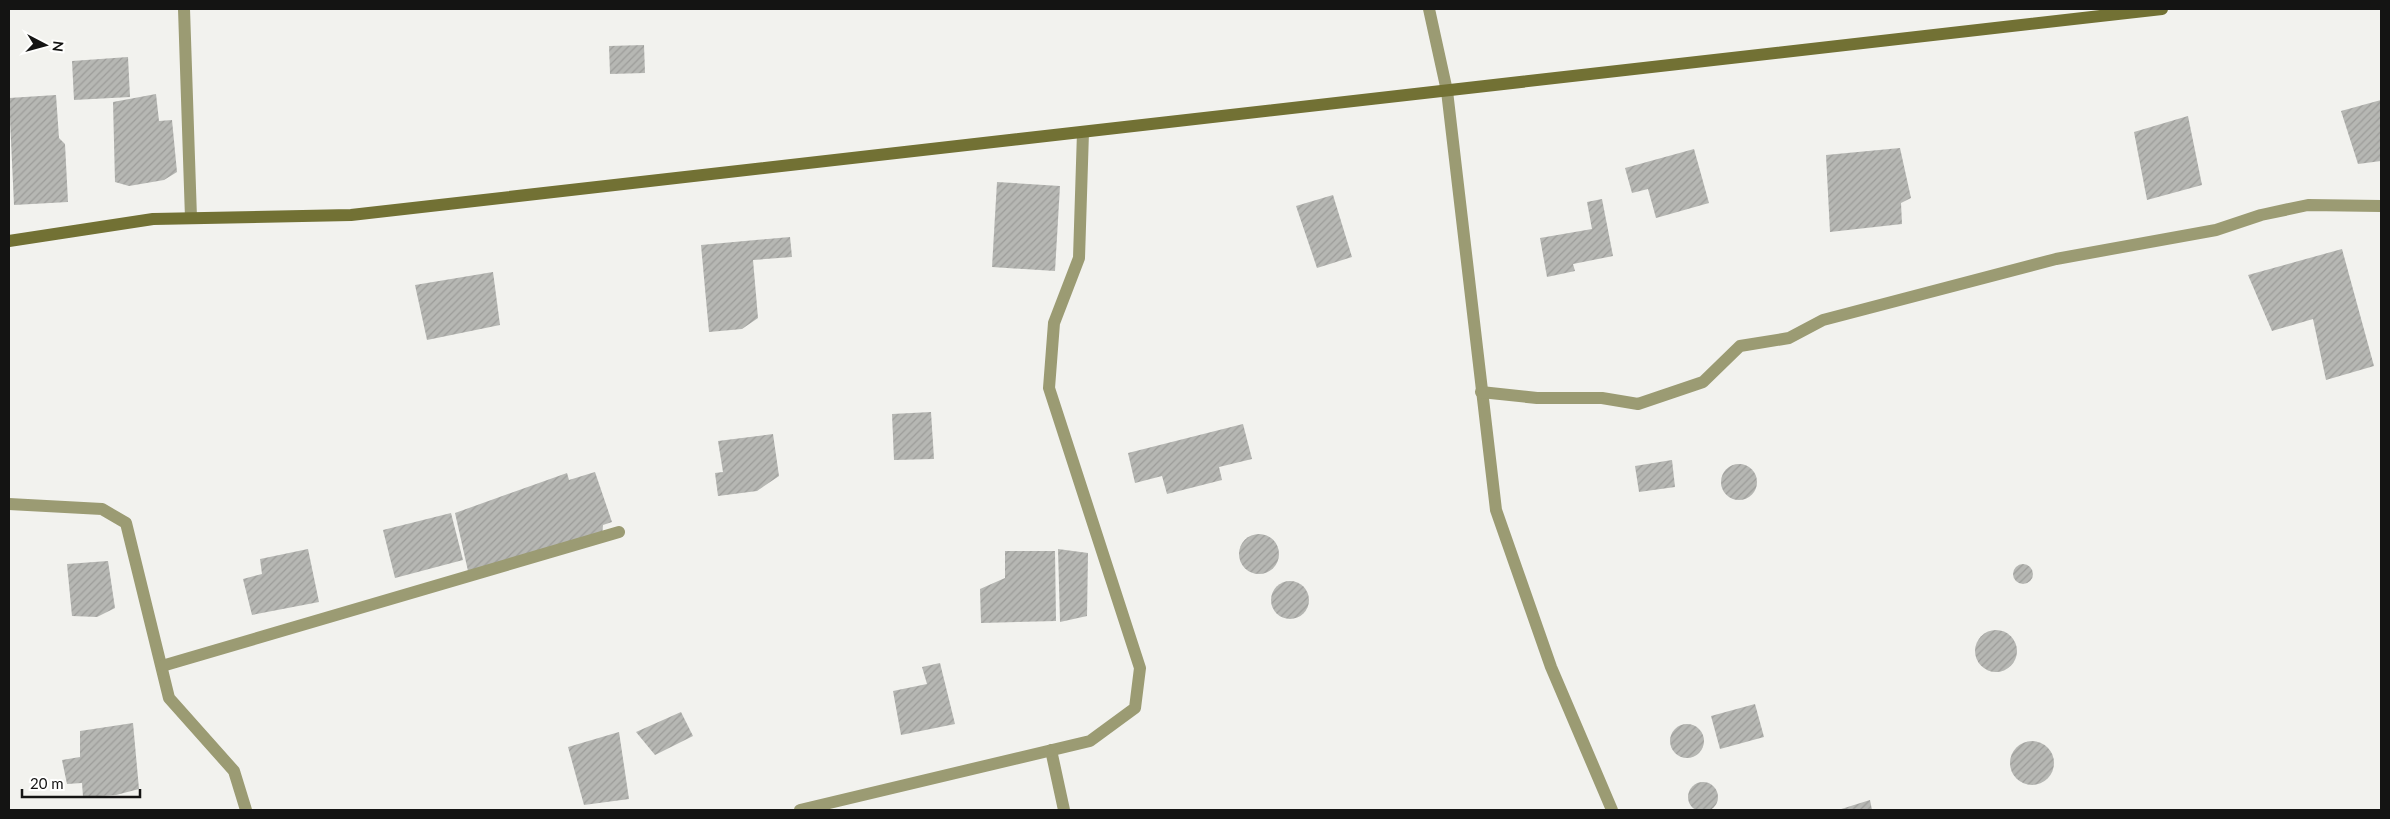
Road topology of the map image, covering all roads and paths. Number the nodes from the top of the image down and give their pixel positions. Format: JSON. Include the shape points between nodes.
{"nodes":[{"id":1,"x":184,"y":9,"type":"edge"},
{"id":2,"x":1429,"y":9,"type":"edge"},
{"id":3,"x":2162,"y":9,"type":"edge"},
{"id":4,"x":1447,"y":91,"type":"junction"},
{"id":5,"x":1083,"y":132,"type":"junction"},
{"id":6,"x":2381,"y":206,"type":"edge"},
{"id":7,"x":191,"y":218,"type":"junction"},
{"id":8,"x":9,"y":241,"type":"edge"},
{"id":9,"x":1482,"y":392,"type":"junction"},
{"id":10,"x":9,"y":504,"type":"edge"},
{"id":11,"x":619,"y":532,"type":"dead end"},
{"id":12,"x":162,"y":666,"type":"junction"},
{"id":13,"x":1051,"y":750,"type":"junction"},
{"id":14,"x":246,"y":810,"type":"edge"},
{"id":15,"x":800,"y":810,"type":"edge"},
{"id":16,"x":1064,"y":810,"type":"edge"},
{"id":17,"x":1612,"y":810,"type":"edge"}],
"edges":[{"from":1,"to":7,"type":"street"},
{"from":2,"to":4,"type":"street"},
{"from":3,"to":4,"type":"main road"},
{"from":4,"to":5,"type":"main road"},
{"from":4,"to":9,"type":"street"},
{"from":5,"to":7,"type":"main road","via":[[351,216]]},
{"from":5,"to":13,"type":"street","via":[[1079,258],[1054,323],[1049,388],[1140,668],[1135,708],[1090,741]]},
{"from":6,"to":9,"type":"street","via":[[2308,205],[2260,215],[2216,230],[2056,259],[1823,320],[1789,338],[1740,346],[1703,382],[1638,404],[1602,398],[1537,398]]},
{"from":7,"to":8,"type":"main road","via":[[153,219]]},
{"from":9,"to":17,"type":"street","via":[[1496,510],[1551,667]]},
{"from":10,"to":12,"type":"street","via":[[102,509],[126,523]]},
{"from":11,"to":12,"type":"street"},
{"from":12,"to":14,"type":"street","via":[[169,698],[234,771]]},
{"from":13,"to":15,"type":"street"},
{"from":13,"to":16,"type":"street"}]}
